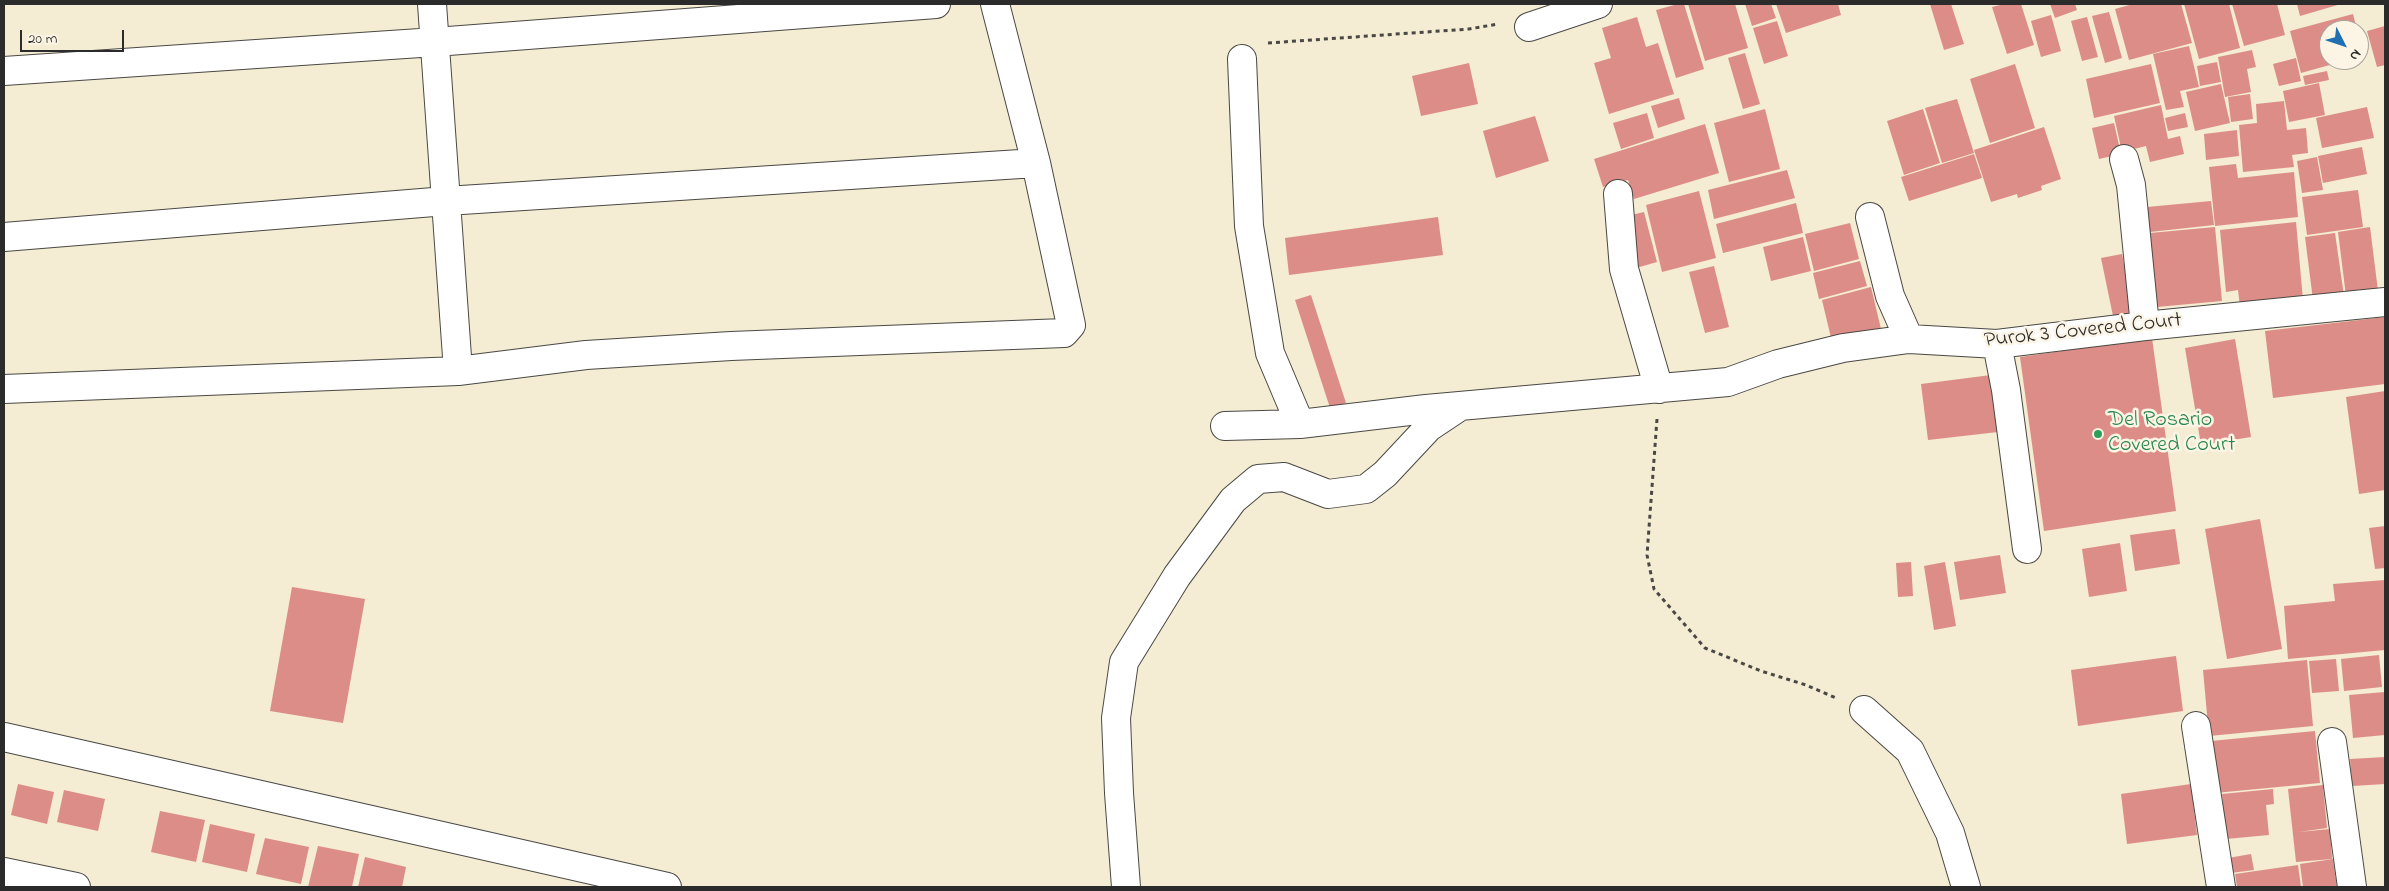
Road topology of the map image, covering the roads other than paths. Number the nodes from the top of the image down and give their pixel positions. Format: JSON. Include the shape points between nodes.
{"nodes":[{"id":1,"x":432,"y":4,"type":"edge"},
{"id":2,"x":936,"y":4,"type":"edge"},
{"id":3,"x":995,"y":4,"type":"edge"},
{"id":4,"x":1598,"y":4,"type":"edge"},
{"id":5,"x":1529,"y":27,"type":"road end"},
{"id":6,"x":435,"y":42,"type":"junction"},
{"id":7,"x":1242,"y":59,"type":"road end"},
{"id":8,"x":4,"y":71,"type":"edge"},
{"id":9,"x":2124,"y":159,"type":"dead end"},
{"id":10,"x":1036,"y":163,"type":"junction"},
{"id":11,"x":1618,"y":194,"type":"dead end"},
{"id":12,"x":446,"y":201,"type":"junction"},
{"id":13,"x":1870,"y":217,"type":"dead end"},
{"id":14,"x":4,"y":237,"type":"edge"},
{"id":15,"x":2385,"y":302,"type":"edge"},
{"id":16,"x":2145,"y":326,"type":"junction"},
{"id":17,"x":1909,"y":339,"type":"junction"},
{"id":18,"x":1997,"y":344,"type":"junction"},
{"id":19,"x":458,"y":371,"type":"junction"},
{"id":20,"x":4,"y":389,"type":"edge"},
{"id":21,"x":1659,"y":389,"type":"junction"},
{"id":22,"x":1459,"y":407,"type":"junction"},
{"id":23,"x":1300,"y":424,"type":"junction"},
{"id":24,"x":1225,"y":426,"type":"dead end"},
{"id":25,"x":2026,"y":549,"type":"dead end"},
{"id":26,"x":1864,"y":710,"type":"road end"},
{"id":27,"x":2196,"y":726,"type":"dead end"},
{"id":28,"x":4,"y":737,"type":"edge"},
{"id":29,"x":2332,"y":742,"type":"dead end"},
{"id":30,"x":12,"y":878,"type":"edge"},
{"id":31,"x":76,"y":887,"type":"edge"},
{"id":32,"x":666,"y":887,"type":"edge"},
{"id":33,"x":1126,"y":887,"type":"edge"},
{"id":34,"x":1966,"y":887,"type":"edge"},
{"id":35,"x":2221,"y":887,"type":"edge"},
{"id":36,"x":2352,"y":887,"type":"edge"}],
"edges":[{"from":1,"to":6,"type":"street"},
{"from":2,"to":6,"type":"street"},
{"from":3,"to":10,"type":"street"},
{"from":4,"to":5,"type":"street"},
{"from":6,"to":8,"type":"street"},
{"from":6,"to":12,"type":"street"},
{"from":7,"to":23,"type":"street","via":[[1251,236],[1270,353]]},
{"from":9,"to":16,"type":"street","via":[[2131,185]]},
{"from":10,"to":12,"type":"street"},
{"from":10,"to":19,"type":"street","via":[[1071,325],[1064,333],[586,355]]},
{"from":11,"to":21,"type":"street","via":[[1624,269]]},
{"from":12,"to":14,"type":"street"},
{"from":12,"to":19,"type":"street"},
{"from":13,"to":17,"type":"street","via":[[1890,296]]},
{"from":15,"to":16,"type":"street","name":"Purok 3 Covered Court"},
{"from":16,"to":18,"type":"street","name":"Purok 3 Covered Court"},
{"from":17,"to":18,"type":"street","name":"Purok 3 Covered Court"},
{"from":17,"to":21,"type":"street","name":"Purok 3 Covered Court","via":[[1843,348],[1728,382]]},
{"from":18,"to":25,"type":"street"},
{"from":19,"to":20,"type":"street"},
{"from":21,"to":22,"type":"street","name":"Purok 3 Covered Court"},
{"from":22,"to":23,"type":"street","name":"Purok 3 Covered Court"},
{"from":22,"to":33,"type":"street","via":[[1429,426],[1366,490],[1328,494],[1284,477],[1258,479],[1233,500],[1177,576],[1124,662],[1116,718]]},
{"from":23,"to":24,"type":"street","name":"Purok 3 Covered Court"},
{"from":26,"to":34,"type":"street","via":[[1910,751],[1950,833]]},
{"from":27,"to":35,"type":"street"},
{"from":28,"to":32,"type":"street"},
{"from":29,"to":36,"type":"street"},
{"from":30,"to":31,"type":"street"}]}
